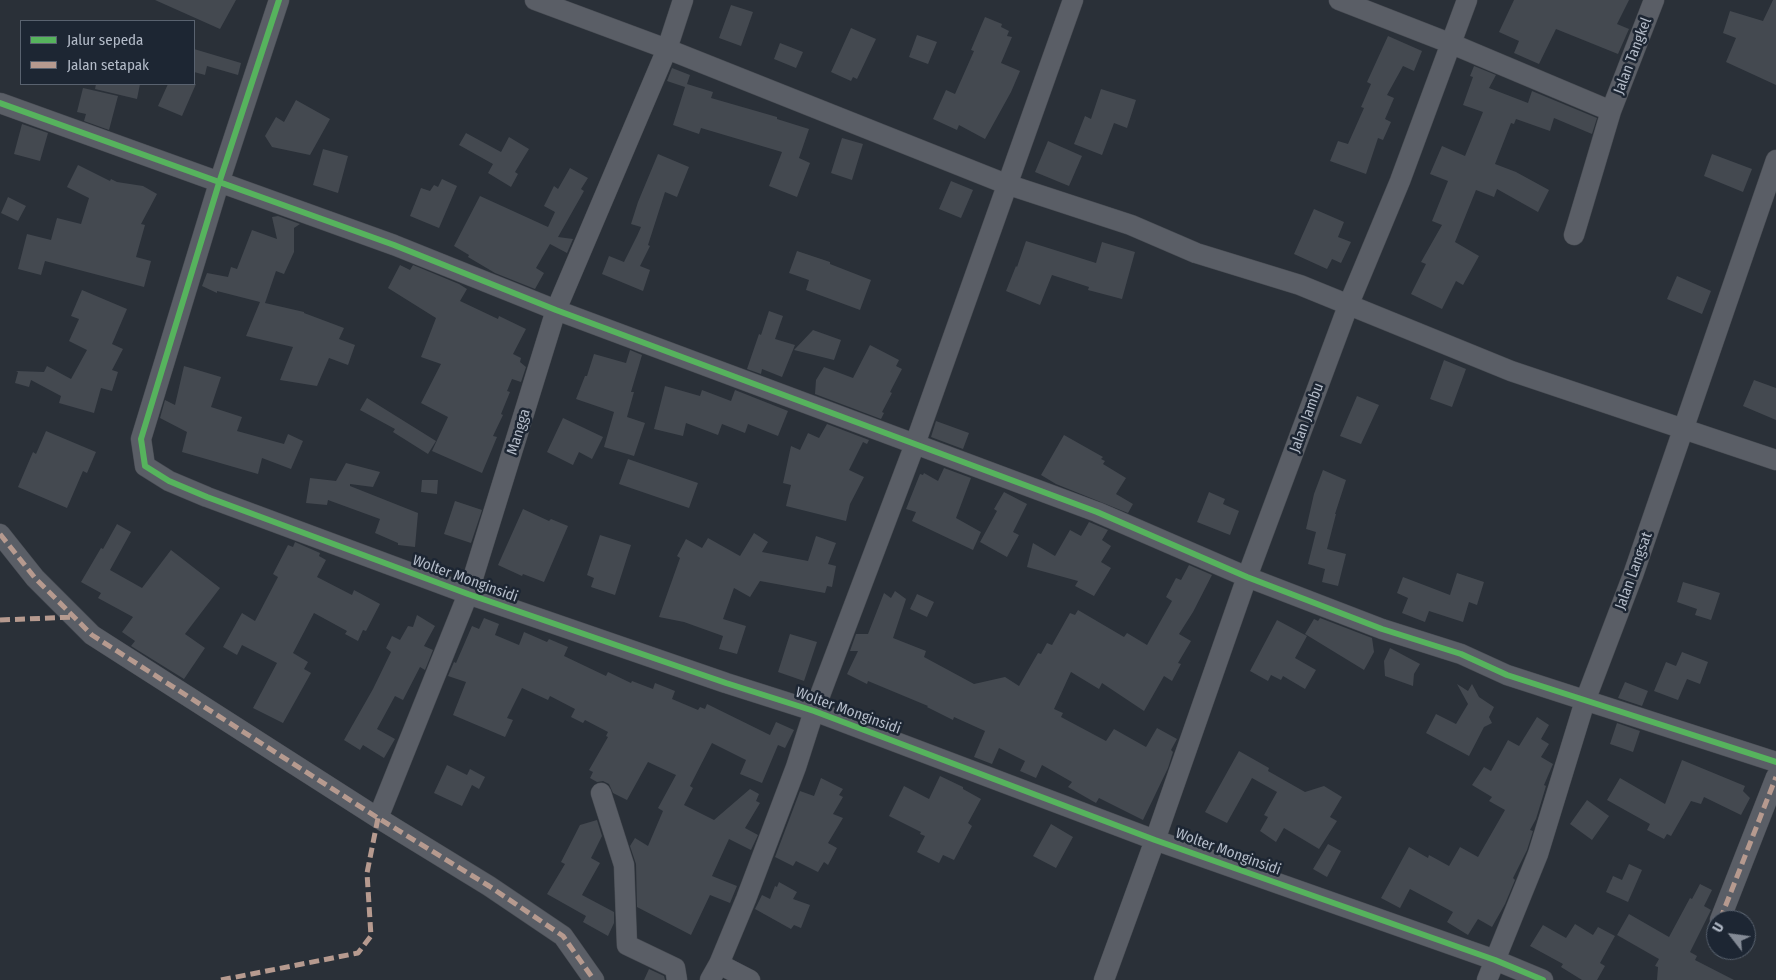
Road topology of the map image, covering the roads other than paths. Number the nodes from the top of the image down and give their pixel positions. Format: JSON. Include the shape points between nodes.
{"nodes":[{"id":1,"x":279,"y":0,"type":"edge"},
{"id":2,"x":535,"y":0,"type":"edge"},
{"id":3,"x":684,"y":0,"type":"edge"},
{"id":4,"x":1073,"y":0,"type":"edge"},
{"id":5,"x":1339,"y":0,"type":"edge"},
{"id":6,"x":1467,"y":0,"type":"edge"},
{"id":7,"x":1654,"y":0,"type":"edge"},
{"id":8,"x":1452,"y":44,"type":"junction"},
{"id":9,"x":667,"y":50,"type":"junction"},
{"id":10,"x":0,"y":103,"type":"edge"},
{"id":11,"x":1611,"y":111,"type":"junction"},
{"id":12,"x":1776,"y":160,"type":"edge"},
{"id":13,"x":219,"y":183,"type":"junction"},
{"id":14,"x":1006,"y":184,"type":"junction"},
{"id":15,"x":1574,"y":235,"type":"dead end"},
{"id":16,"x":1348,"y":306,"type":"junction"},
{"id":17,"x":556,"y":310,"type":"junction"},
{"id":18,"x":1684,"y":428,"type":"junction"},
{"id":19,"x":915,"y":444,"type":"junction"},
{"id":20,"x":1776,"y":460,"type":"edge"},
{"id":21,"x":0,"y":534,"type":"edge"},
{"id":22,"x":1247,"y":576,"type":"junction"},
{"id":23,"x":468,"y":594,"type":"junction"},
{"id":24,"x":1585,"y":701,"type":"junction"},
{"id":25,"x":814,"y":711,"type":"junction"},
{"id":26,"x":1776,"y":762,"type":"edge"},
{"id":27,"x":1776,"y":777,"type":"edge"},
{"id":28,"x":601,"y":794,"type":"dead end"},
{"id":29,"x":378,"y":818,"type":"junction"},
{"id":30,"x":1155,"y":840,"type":"junction"},
{"id":31,"x":1724,"y":910,"type":"edge"},
{"id":32,"x":1495,"y":960,"type":"junction"},
{"id":33,"x":715,"y":972,"type":"edge"},
{"id":34,"x":594,"y":980,"type":"edge"},
{"id":35,"x":677,"y":980,"type":"edge"},
{"id":36,"x":750,"y":980,"type":"edge"},
{"id":37,"x":1104,"y":980,"type":"edge"},
{"id":38,"x":1486,"y":980,"type":"edge"},
{"id":39,"x":1543,"y":980,"type":"edge"}],
"edges":[{"from":1,"to":13,"type":"street"},
{"from":2,"to":9,"type":"street"},
{"from":3,"to":9,"type":"street","name":"Mangga"},
{"from":4,"to":14,"type":"street"},
{"from":5,"to":8,"type":"street"},
{"from":6,"to":8,"type":"street","name":"Jalan Jambu"},
{"from":7,"to":11,"type":"street","name":"Jalan Tangkel"},
{"from":8,"to":11,"type":"street"},
{"from":8,"to":16,"type":"street","name":"Jalan Jambu","via":[[1400,182]]},
{"from":9,"to":14,"type":"street"},
{"from":9,"to":17,"type":"street","name":"Mangga"},
{"from":10,"to":13,"type":"street"},
{"from":11,"to":15,"type":"street","name":"Jalan Tangkel"},
{"from":12,"to":18,"type":"street","name":"Jalan Langsat"},
{"from":13,"to":17,"type":"street","via":[[394,245]]},
{"from":13,"to":23,"type":"street","name":"Wolter Monginsidi","via":[[141,439],[145,466],[169,481],[207,497]]},
{"from":14,"to":16,"type":"street","via":[[1131,225],[1196,253],[1300,285]]},
{"from":14,"to":19,"type":"street"},
{"from":16,"to":18,"type":"street","via":[[1511,371]]},
{"from":16,"to":22,"type":"street","name":"Jalan Jambu"},
{"from":17,"to":19,"type":"street"},
{"from":17,"to":23,"type":"street","name":"Mangga"},
{"from":18,"to":20,"type":"street"},
{"from":18,"to":24,"type":"street","name":"Jalan Langsat"},
{"from":19,"to":22,"type":"street","via":[[1097,512]]},
{"from":19,"to":25,"type":"street"},
{"from":21,"to":29,"type":"street","via":[[35,578],[92,635]]},
{"from":22,"to":24,"type":"street","via":[[1382,629],[1461,654]]},
{"from":22,"to":30,"type":"street","name":"Jalan Jambu"},
{"from":23,"to":25,"type":"street","name":"Wolter Monginsidi"},
{"from":23,"to":29,"type":"street","name":"Mangga"},
{"from":24,"to":26,"type":"street"},
{"from":24,"to":32,"type":"street","name":"Jalan Langsat","via":[[1538,854]]},
{"from":25,"to":30,"type":"street","name":"Wolter Monginsidi"},
{"from":25,"to":33,"type":"street","via":[[793,776]]},
{"from":27,"to":31,"type":"street"},
{"from":28,"to":35,"type":"street","via":[[624,865],[627,945],[675,968]]},
{"from":29,"to":34,"type":"street","via":[[563,936]]},
{"from":30,"to":32,"type":"street","name":"Wolter Monginsidi"},
{"from":30,"to":37,"type":"street","name":"Jalan Jambu"},
{"from":32,"to":38,"type":"street","name":"Jalan Langsat"},
{"from":32,"to":39,"type":"street","name":"Wolter Monginsidi"},
{"from":33,"to":36,"type":"street"}]}
